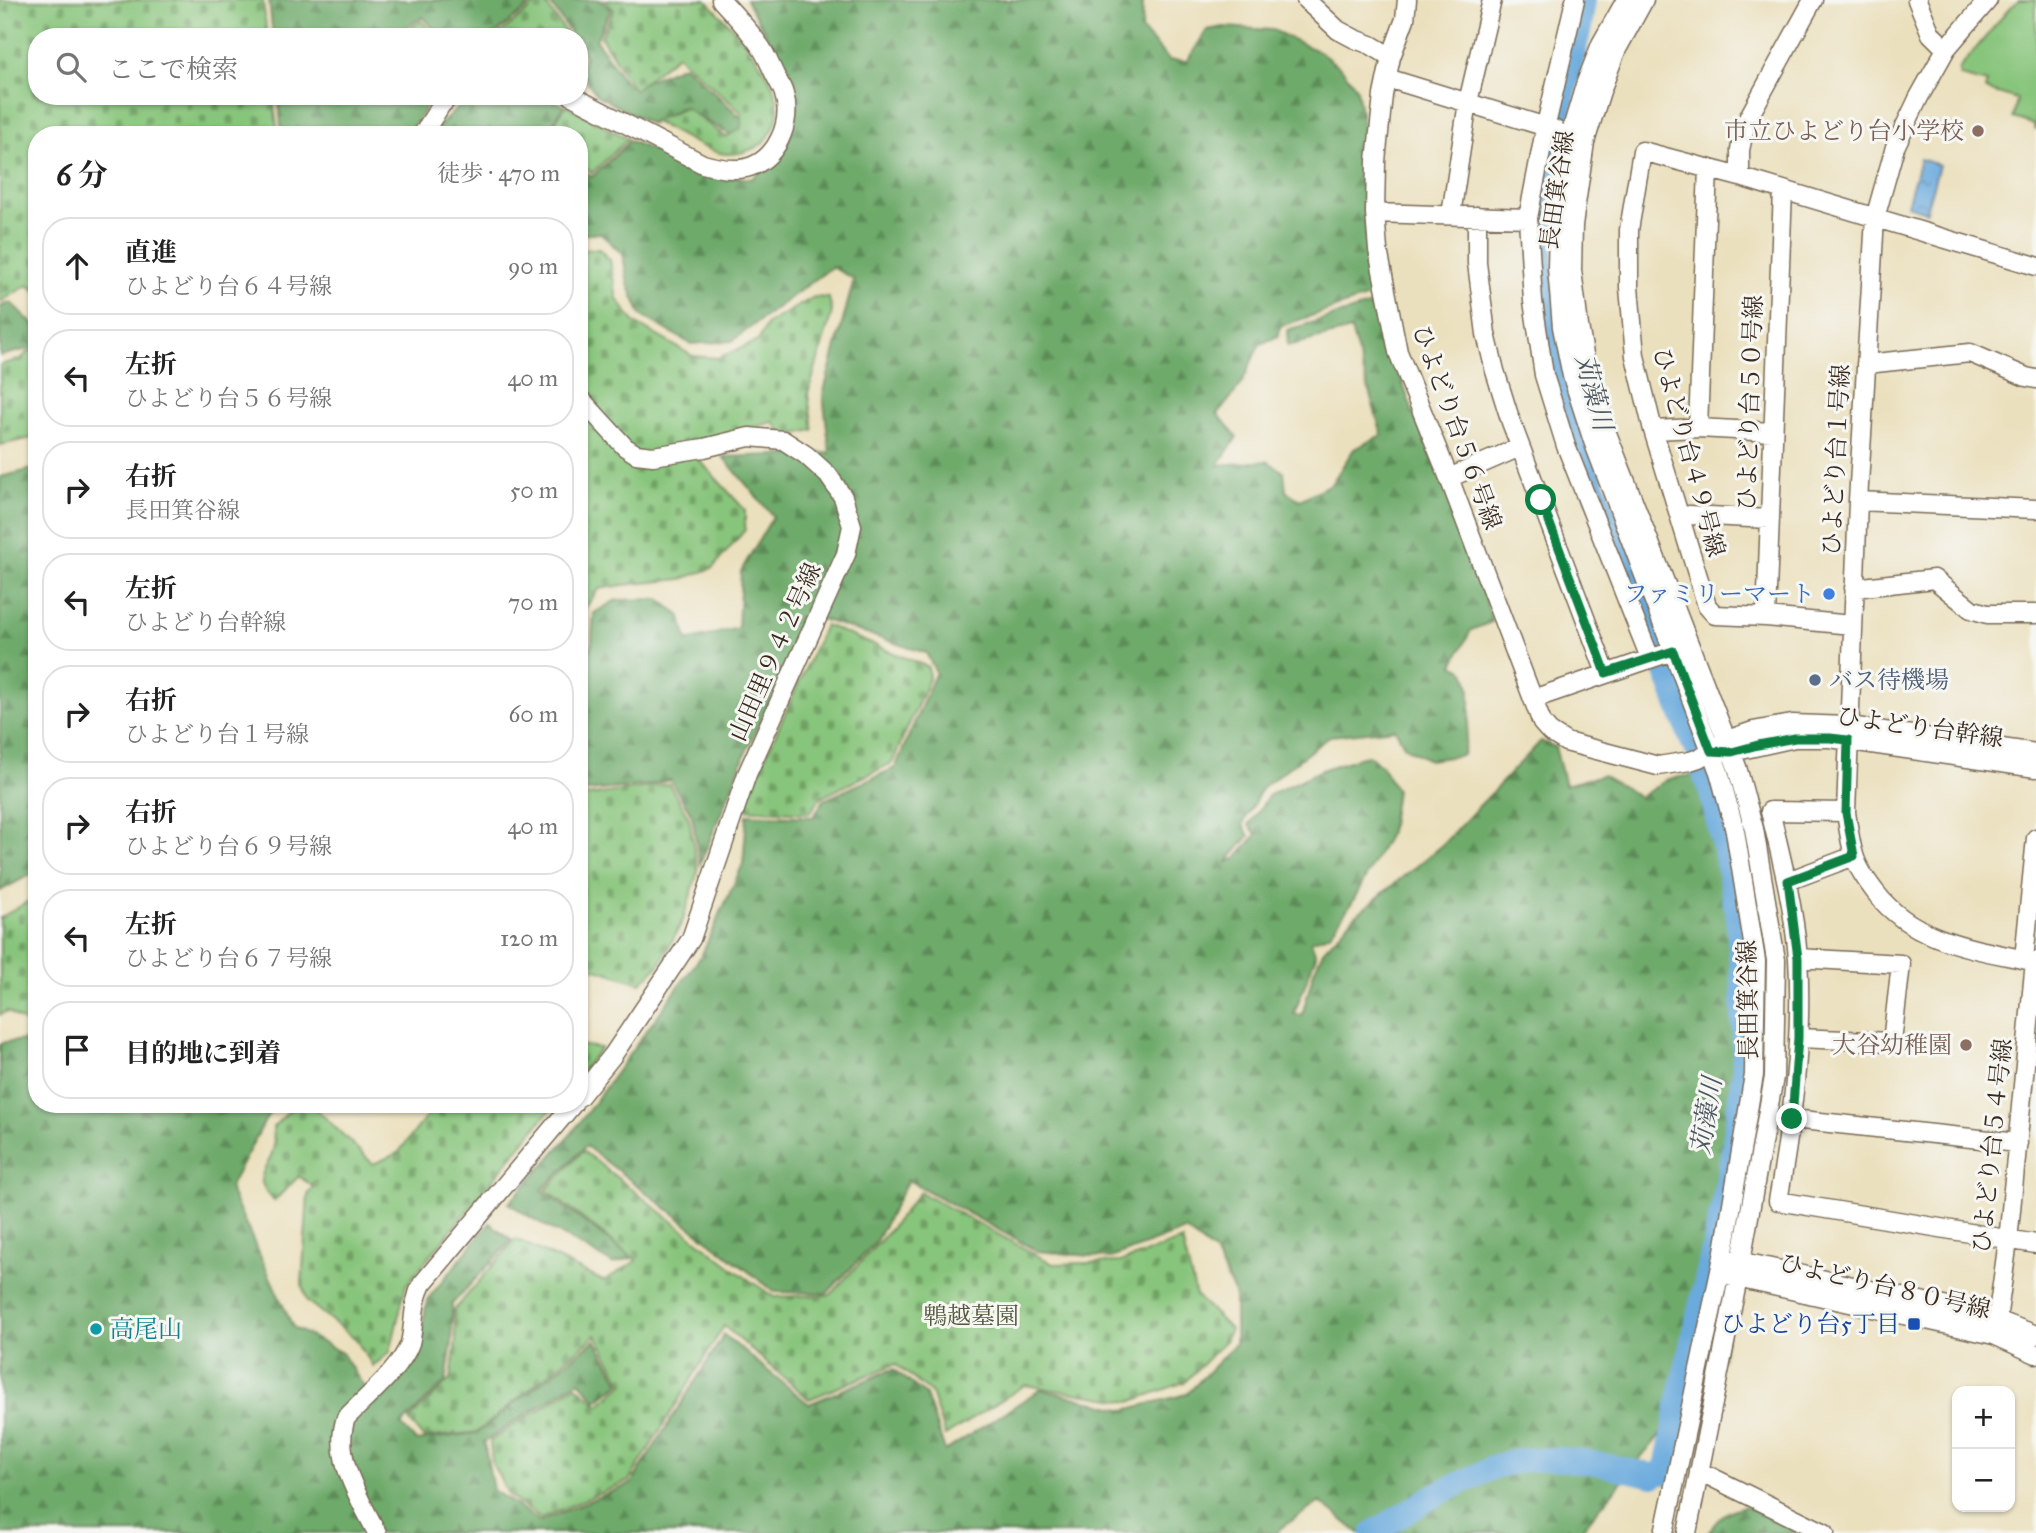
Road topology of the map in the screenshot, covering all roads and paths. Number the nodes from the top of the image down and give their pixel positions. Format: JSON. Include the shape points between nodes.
{"nodes":[{"id":1,"x":721,"y":0,"type":"edge"},
{"id":2,"x":1306,"y":0,"type":"edge"},
{"id":3,"x":1407,"y":0,"type":"edge"},
{"id":4,"x":1492,"y":0,"type":"edge"},
{"id":5,"x":1574,"y":0,"type":"edge"},
{"id":6,"x":1626,"y":0,"type":"edge"},
{"id":7,"x":1644,"y":0,"type":"edge"},
{"id":8,"x":1813,"y":0,"type":"edge"},
{"id":9,"x":1917,"y":0,"type":"edge"},
{"id":10,"x":1988,"y":0,"type":"edge"},
{"id":11,"x":1946,"y":49,"type":"junction"},
{"id":12,"x":1391,"y":57,"type":"junction"},
{"id":13,"x":1387,"y":78,"type":"junction"},
{"id":14,"x":1468,"y":102,"type":"junction"},
{"id":15,"x":588,"y":104,"type":"edge"},
{"id":16,"x":441,"y":105,"type":"edge"},
{"id":17,"x":1546,"y":125,"type":"junction"},
{"id":18,"x":428,"y":126,"type":"edge"},
{"id":19,"x":1578,"y":139,"type":"junction"},
{"id":20,"x":1708,"y":169,"type":"junction"},
{"id":21,"x":1740,"y":177,"type":"junction"},
{"id":22,"x":1783,"y":191,"type":"junction"},
{"id":23,"x":1375,"y":212,"type":"junction"},
{"id":24,"x":1451,"y":215,"type":"junction"},
{"id":25,"x":1478,"y":216,"type":"junction"},
{"id":26,"x":1528,"y":218,"type":"junction"},
{"id":27,"x":1875,"y":218,"type":"junction"},
{"id":28,"x":2036,"y":267,"type":"edge"},
{"id":29,"x":1866,"y":364,"type":"junction"},
{"id":30,"x":2036,"y":379,"type":"edge"},
{"id":31,"x":588,"y":407,"type":"edge"},
{"id":32,"x":1698,"y":428,"type":"junction"},
{"id":33,"x":1653,"y":430,"type":"junction"},
{"id":34,"x":1773,"y":432,"type":"junction"},
{"id":35,"x":1520,"y":447,"type":"junction"},
{"id":36,"x":1448,"y":478,"type":"junction"},
{"id":37,"x":1858,"y":500,"type":"junction"},
{"id":38,"x":2036,"y":509,"type":"edge"},
{"id":39,"x":1680,"y":518,"type":"junction"},
{"id":40,"x":1770,"y":519,"type":"junction"},
{"id":41,"x":1854,"y":588,"type":"junction"},
{"id":42,"x":2036,"y":614,"type":"edge"},
{"id":43,"x":1766,"y":617,"type":"junction"},
{"id":44,"x":1852,"y":625,"type":"junction"},
{"id":45,"x":1673,"y":651,"type":"junction"},
{"id":46,"x":1650,"y":658,"type":"junction"},
{"id":47,"x":1606,"y":673,"type":"junction"},
{"id":48,"x":1533,"y":699,"type":"junction"},
{"id":49,"x":1848,"y":733,"type":"junction"},
{"id":50,"x":1730,"y":746,"type":"junction"},
{"id":51,"x":1711,"y":751,"type":"junction"},
{"id":52,"x":2036,"y":753,"type":"edge"},
{"id":53,"x":2036,"y":768,"type":"edge"},
{"id":54,"x":1846,"y":813,"type":"junction"},
{"id":55,"x":2036,"y":838,"type":"edge"},
{"id":56,"x":1854,"y":856,"type":"junction"},
{"id":57,"x":1788,"y":881,"type":"junction"},
{"id":58,"x":1798,"y":958,"type":"junction"},
{"id":59,"x":2032,"y":961,"type":"edge"},
{"id":60,"x":1798,"y":1038,"type":"junction"},
{"id":61,"x":588,"y":1086,"type":"edge"},
{"id":62,"x":565,"y":1113,"type":"edge"},
{"id":63,"x":1792,"y":1119,"type":"junction"},
{"id":64,"x":2018,"y":1143,"type":"junction"},
{"id":65,"x":2008,"y":1241,"type":"junction"},
{"id":66,"x":2036,"y":1244,"type":"edge"},
{"id":67,"x":1721,"y":1265,"type":"junction"},
{"id":68,"x":1740,"y":1270,"type":"junction"},
{"id":69,"x":1996,"y":1327,"type":"junction"},
{"id":70,"x":2036,"y":1335,"type":"edge"},
{"id":71,"x":2036,"y":1354,"type":"edge"},
{"id":72,"x":1699,"y":1471,"type":"junction"},
{"id":73,"x":377,"y":1533,"type":"edge"},
{"id":74,"x":1664,"y":1533,"type":"edge"},
{"id":75,"x":1687,"y":1533,"type":"edge"},
{"id":76,"x":1825,"y":1533,"type":"edge"}],
"edges":[{"from":1,"to":15,"type":"street","via":[[760,46],[784,92],[783,133],[767,157],[737,169],[703,164]]},
{"from":2,"to":12,"type":"street","via":[[1338,30]]},
{"from":3,"to":12,"type":"street","name":"ひよどり台５６号線"},
{"from":4,"to":14,"type":"street"},
{"from":5,"to":17,"type":"street"},
{"from":6,"to":19,"type":"street","name":"長田箕谷線","via":[[1601,44],[1586,85]]},
{"from":7,"to":19,"type":"street","name":"長田箕谷線"},
{"from":8,"to":21,"type":"street","via":[[1746,122]]},
{"from":9,"to":11,"type":"street","via":[[1931,34]]},
{"from":10,"to":11,"type":"street","name":"ひよどり台１号線"},
{"from":11,"to":27,"type":"street","name":"ひよどり台１号線","via":[[1895,147]]},
{"from":12,"to":13,"type":"street","name":"ひよどり台５６号線"},
{"from":13,"to":14,"type":"street"},
{"from":13,"to":23,"type":"street","name":"ひよどり台５６号線","via":[[1376,161]]},
{"from":14,"to":17,"type":"street"},
{"from":14,"to":24,"type":"street"},
{"from":16,"to":18,"type":"street"},
{"from":17,"to":19,"type":"street"},
{"from":17,"to":26,"type":"street"},
{"from":19,"to":45,"type":"street","name":"長田箕谷線","via":[[1564,168],[1558,223],[1562,327],[1593,440]]},
{"from":19,"to":50,"type":"street","name":"長田箕谷線","via":[[1572,270],[1587,371]]},
{"from":20,"to":21,"type":"street","name":"ひよどり台４９号線"},
{"from":20,"to":32,"type":"street"},
{"from":20,"to":33,"type":"street","name":"ひよどり台４９号線","via":[[1642,152],[1629,230],[1629,287],[1635,356]]},
{"from":21,"to":22,"type":"street","name":"ひよどり台４９号線"},
{"from":22,"to":27,"type":"street","name":"ひよどり台４９号線"},
{"from":22,"to":34,"type":"street","name":"ひよどり台５０号線"},
{"from":23,"to":24,"type":"street"},
{"from":23,"to":36,"type":"street","name":"ひよどり台５６号線","via":[[1398,352]]},
{"from":24,"to":25,"type":"street"},
{"from":25,"to":26,"type":"street"},
{"from":25,"to":35,"type":"street","via":[[1477,263],[1486,334]]},
{"from":26,"to":46,"type":"street","via":[[1544,374],[1566,446]]},
{"from":27,"to":28,"type":"street","name":"ひよどり台４９号線"},
{"from":27,"to":29,"type":"street","name":"ひよどり台１号線"},
{"from":29,"to":30,"type":"street","via":[[1970,353]]},
{"from":29,"to":37,"type":"street","name":"ひよどり台１号線"},
{"from":31,"to":61,"type":"street","name":"山田里９４２号線","via":[[636,454],[704,449],[749,437],[783,440],[828,475],[843,497],[852,526],[846,554],[747,774],[691,939]]},
{"from":32,"to":33,"type":"street"},
{"from":32,"to":34,"type":"street"},
{"from":33,"to":39,"type":"street","name":"ひよどり台４９号線"},
{"from":34,"to":40,"type":"street","name":"ひよどり台５０号線"},
{"from":35,"to":36,"type":"street"},
{"from":35,"to":47,"type":"street"},
{"from":36,"to":48,"type":"street","name":"ひよどり台５６号線"},
{"from":37,"to":38,"type":"street"},
{"from":37,"to":41,"type":"street","name":"ひよどり台１号線"},
{"from":39,"to":40,"type":"street"},
{"from":39,"to":43,"type":"street","name":"ひよどり台４９号線","via":[[1707,606],[1715,615]]},
{"from":40,"to":43,"type":"street","name":"ひよどり台５０号線"},
{"from":41,"to":42,"type":"street","via":[[1934,579],[1979,612]]},
{"from":41,"to":44,"type":"street","name":"ひよどり台１号線"},
{"from":43,"to":44,"type":"street","name":"ひよどり台４９号線"},
{"from":44,"to":49,"type":"street","name":"ひよどり台１号線"},
{"from":45,"to":46,"type":"street"},
{"from":45,"to":51,"type":"street","name":"長田箕谷線"},
{"from":46,"to":47,"type":"street"},
{"from":47,"to":48,"type":"street"},
{"from":48,"to":51,"type":"street","name":"ひよどり台５６号線","via":[[1542,723],[1566,742],[1658,766],[1690,761]]},
{"from":49,"to":50,"type":"street","name":"ひよどり台幹線"},
{"from":49,"to":52,"type":"street","name":"ひよどり台幹線"},
{"from":49,"to":53,"type":"street","name":"ひよどり台幹線"},
{"from":49,"to":54,"type":"street","name":"ひよどり台１号線"},
{"from":50,"to":51,"type":"street","name":"ひよどり台幹線"},
{"from":50,"to":68,"type":"street","name":"長田箕谷線","via":[[1754,829],[1776,960],[1774,1077]]},
{"from":51,"to":67,"type":"street","name":"長田箕谷線","via":[[1735,831],[1756,961],[1754,1076]]},
{"from":54,"to":56,"type":"street","name":"ひよどり台１号線"},
{"from":54,"to":57,"type":"street","via":[[1770,811]]},
{"from":55,"to":59,"type":"street","name":"ひよどり台５４号線"},
{"from":56,"to":57,"type":"street"},
{"from":56,"to":59,"type":"street","name":"ひよどり台１号線","via":[[1885,904],[1922,931],[1953,944]]},
{"from":57,"to":58,"type":"street"},
{"from":58,"to":60,"type":"street"},
{"from":58,"to":60,"type":"street","via":[[1901,964],[1892,1042]]},
{"from":59,"to":64,"type":"street","name":"ひよどり台５４号線"},
{"from":60,"to":63,"type":"street"},
{"from":62,"to":73,"type":"street","via":[[422,1284],[410,1344],[390,1374],[346,1418],[342,1455]]},
{"from":63,"to":64,"type":"street"},
{"from":63,"to":65,"type":"street","via":[[1778,1201]]},
{"from":64,"to":65,"type":"street","name":"ひよどり台５４号線"},
{"from":65,"to":66,"type":"street"},
{"from":65,"to":69,"type":"street","name":"ひよどり台５４号線"},
{"from":67,"to":68,"type":"street","name":"ひよどり台８０号線"},
{"from":67,"to":74,"type":"street","name":"長田箕谷線"},
{"from":68,"to":69,"type":"street","name":"ひよどり台８０号線","via":[[1966,1311]]},
{"from":68,"to":72,"type":"street","name":"長田箕谷線"},
{"from":69,"to":70,"type":"street","name":"ひよどり台８０号線"},
{"from":69,"to":71,"type":"street","name":"ひよどり台８０号線"},
{"from":72,"to":75,"type":"street","name":"長田箕谷線"},
{"from":72,"to":76,"type":"street"}]}
